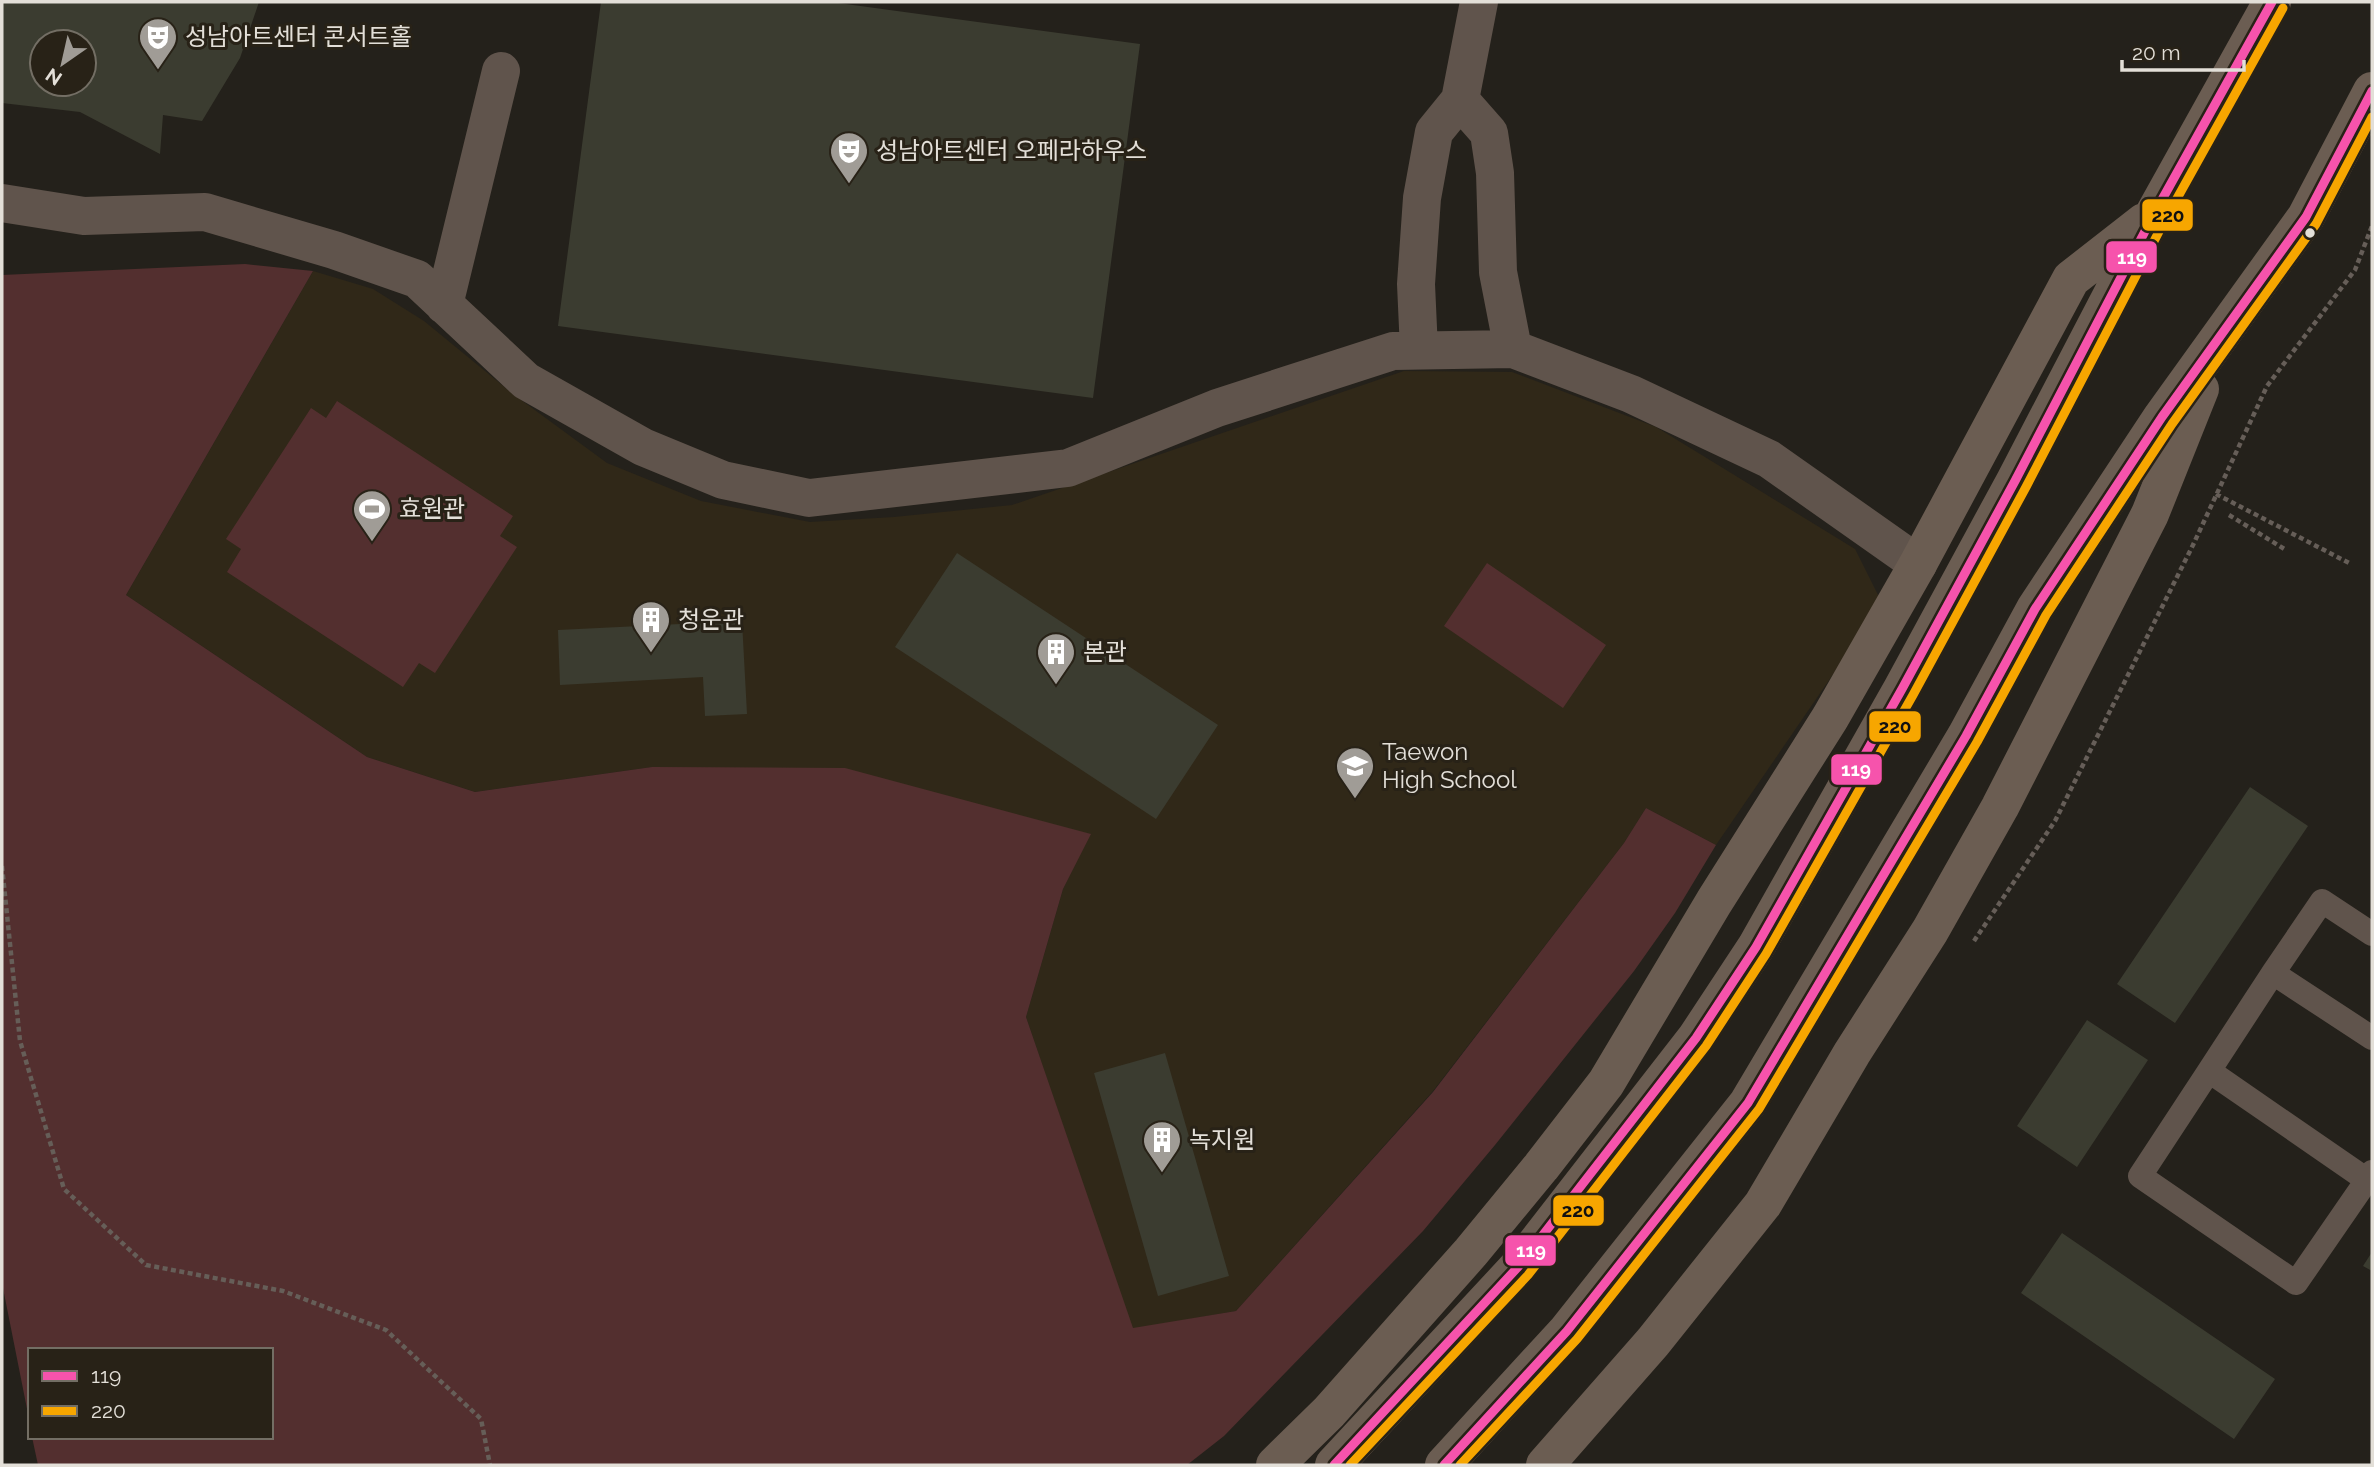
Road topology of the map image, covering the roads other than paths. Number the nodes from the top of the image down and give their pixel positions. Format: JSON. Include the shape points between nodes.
{"nodes":[{"id":1,"x":1479,"y":2,"type":"edge"},
{"id":2,"x":2272,"y":2,"type":"edge"},
{"id":3,"x":501,"y":71,"type":"dead end"},
{"id":4,"x":2372,"y":91,"type":"edge"},
{"id":5,"x":1460,"y":100,"type":"junction"},
{"id":6,"x":2,"y":204,"type":"edge"},
{"id":7,"x":2154,"y":214,"type":"junction"},
{"id":8,"x":444,"y":305,"type":"junction"},
{"id":9,"x":2221,"y":338,"type":"junction"},
{"id":10,"x":1513,"y":349,"type":"junction"},
{"id":11,"x":1419,"y":351,"type":"junction"},
{"id":12,"x":1918,"y":564,"type":"junction"},
{"id":13,"x":2372,"y":934,"type":"edge"},
{"id":14,"x":2273,"y":973,"type":"junction"},
{"id":15,"x":2372,"y":1038,"type":"edge"},
{"id":16,"x":2209,"y":1071,"type":"junction"},
{"id":17,"x":2370,"y":1176,"type":"edge"},
{"id":18,"x":1275,"y":1465,"type":"edge"},
{"id":19,"x":1334,"y":1465,"type":"edge"},
{"id":20,"x":1444,"y":1465,"type":"edge"},
{"id":21,"x":1545,"y":1465,"type":"edge"}],
"edges":[{"from":1,"to":5,"type":"street"},
{"from":2,"to":7,"type":"main road"},
{"from":3,"to":8,"type":"street"},
{"from":4,"to":9,"type":"main road","via":[[2306,217]]},
{"from":5,"to":10,"type":"street","via":[[1489,133],[1498,272]]},
{"from":5,"to":11,"type":"street","via":[[1434,132],[1422,198],[1416,284]]},
{"from":6,"to":8,"type":"street","via":[[84,216],[205,212],[417,279]]},
{"from":7,"to":12,"type":"main road","via":[[2071,279]]},
{"from":7,"to":19,"type":"main road","via":[[2015,481],[1756,947],[1696,1038],[1518,1267]]},
{"from":8,"to":11,"type":"street","via":[[526,381],[643,447],[723,480],[809,498],[1068,468],[1217,408],[1393,351]]},
{"from":9,"to":20,"type":"main road","via":[[2162,417],[2035,609],[1966,736],[1748,1104],[1567,1331]]},
{"from":9,"to":21,"type":"main road","via":[[2150,514],[2000,807],[1930,931],[1763,1204],[1645,1351]]},
{"from":10,"to":11,"type":"street"},
{"from":10,"to":12,"type":"street","via":[[1631,394],[1769,459]]},
{"from":12,"to":18,"type":"main road","via":[[1830,718],[1606,1083],[1471,1252],[1329,1412]]},
{"from":13,"to":14,"type":"lane","via":[[2322,901]]},
{"from":14,"to":15,"type":"lane"},
{"from":14,"to":16,"type":"lane"},
{"from":16,"to":17,"type":"lane"},
{"from":16,"to":17,"type":"lane","via":[[2140,1176],[2295,1283]]}]}
